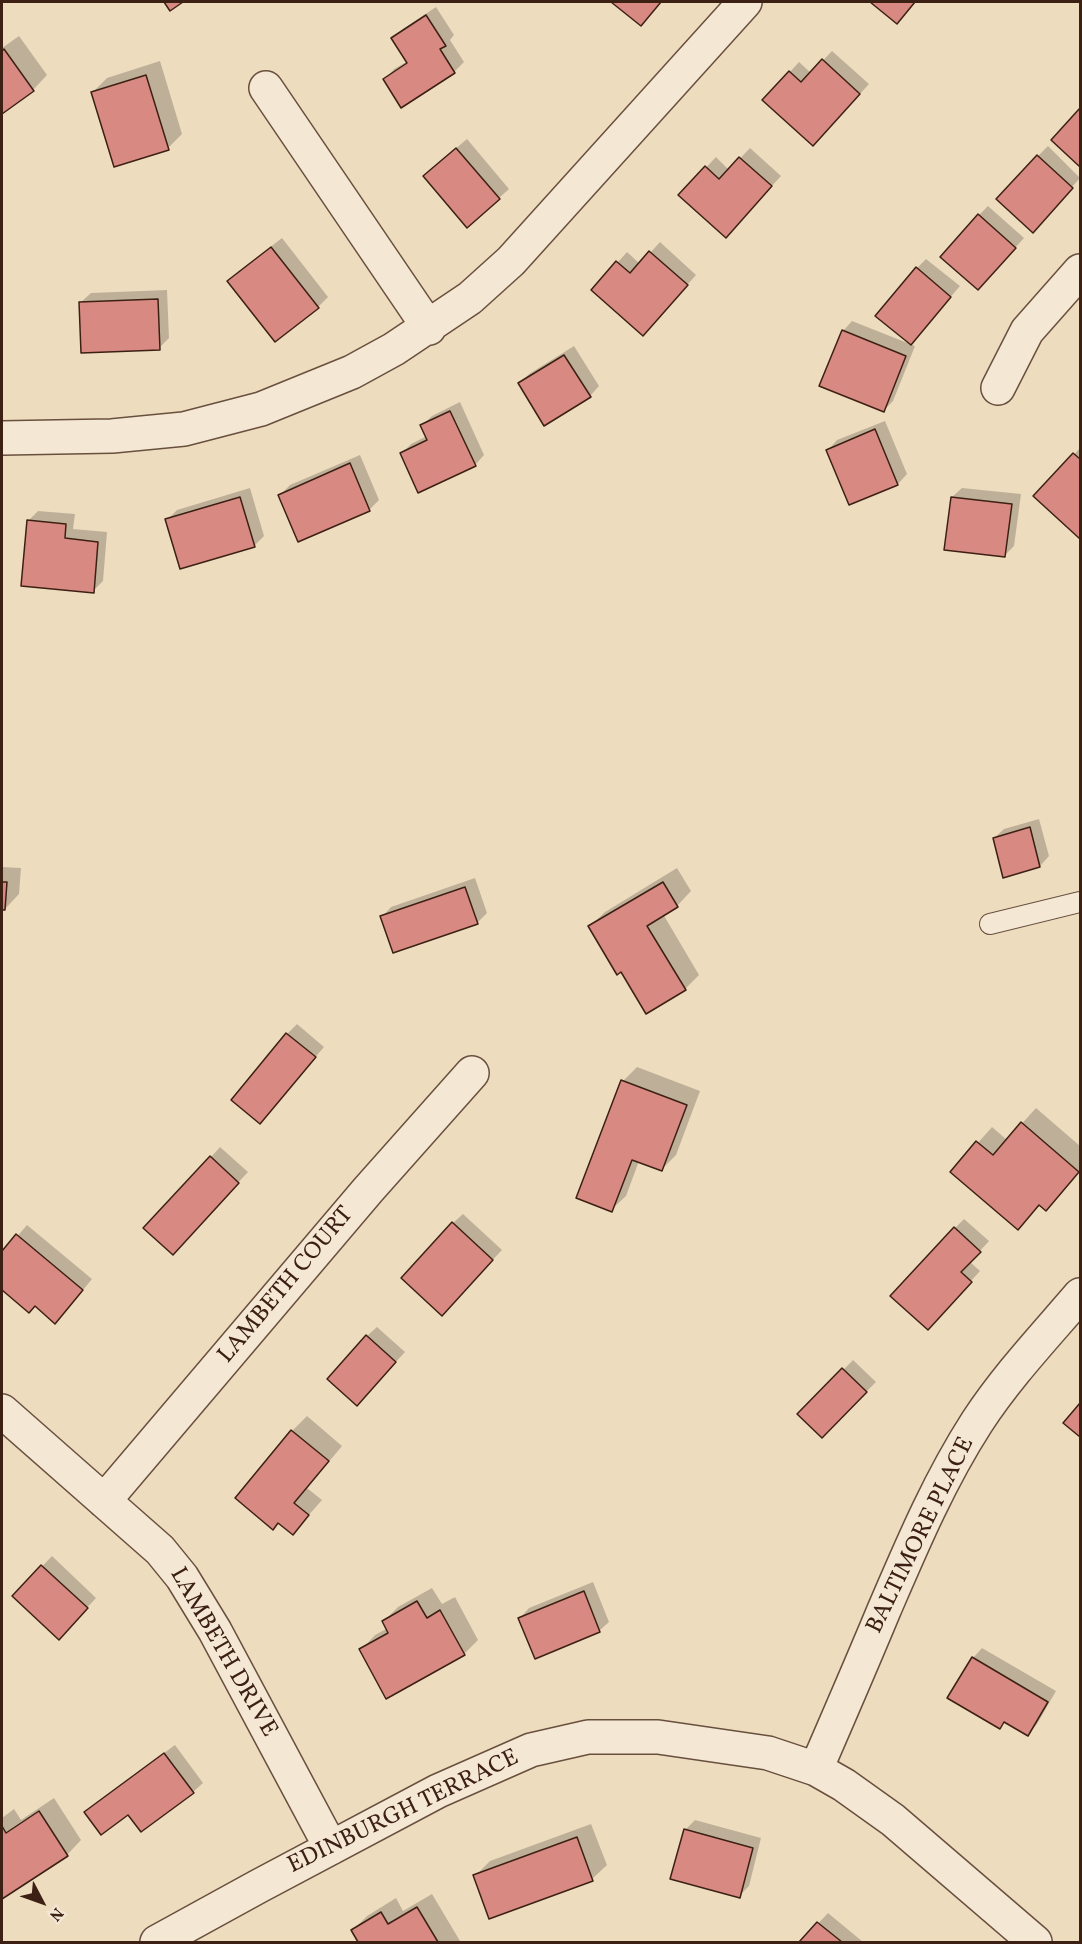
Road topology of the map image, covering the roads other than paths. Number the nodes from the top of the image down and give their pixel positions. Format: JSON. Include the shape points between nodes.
{"nodes":[{"id":1,"x":745,"y":2,"type":"edge"},
{"id":2,"x":266,"y":88,"type":"dead end"},
{"id":3,"x":1080,"y":271,"type":"edge"},
{"id":4,"x":429,"y":327,"type":"junction"},
{"id":5,"x":998,"y":388,"type":"dead end"},
{"id":6,"x":2,"y":438,"type":"edge"},
{"id":7,"x":1080,"y":902,"type":"edge"},
{"id":8,"x":990,"y":924,"type":"dead end"},
{"id":9,"x":472,"y":1073,"type":"dead end"},
{"id":10,"x":1080,"y":1294,"type":"edge"},
{"id":11,"x":2,"y":1411,"type":"edge"},
{"id":12,"x":104,"y":1501,"type":"junction"},
{"id":13,"x":816,"y":1769,"type":"junction"},
{"id":14,"x":331,"y":1848,"type":"junction"},
{"id":15,"x":157,"y":1942,"type":"edge"},
{"id":16,"x":1035,"y":1942,"type":"edge"}],
"edges":[{"from":1,"to":4,"type":"street","via":[[511,261],[470,298]]},
{"from":2,"to":4,"type":"street"},
{"from":3,"to":5,"type":"street","via":[[1027,331]]},
{"from":4,"to":6,"type":"street","via":[[342,376],[261,409],[184,429],[112,436]]},
{"from":7,"to":8,"type":"lane"},
{"from":9,"to":12,"type":"street","name":"LAMBETH COURT"},
{"from":10,"to":13,"type":"street","name":"BALTIMORE PLACE","via":[[1006,1382],[954,1461],[905,1561]]},
{"from":11,"to":12,"type":"street","name":"LAMBETH DRIVE"},
{"from":12,"to":14,"type":"street","name":"LAMBETH DRIVE","via":[[160,1550],[182,1577],[215,1630]]},
{"from":13,"to":14,"type":"street","name":"EDINBURGH TERRACE","via":[[768,1753],[712,1744],[658,1737],[588,1737],[531,1750],[438,1791]]},
{"from":13,"to":16,"type":"street","name":"EDINBURGH TERRACE","via":[[893,1820]]},
{"from":14,"to":15,"type":"street","name":"EDINBURGH TERRACE"}]}
